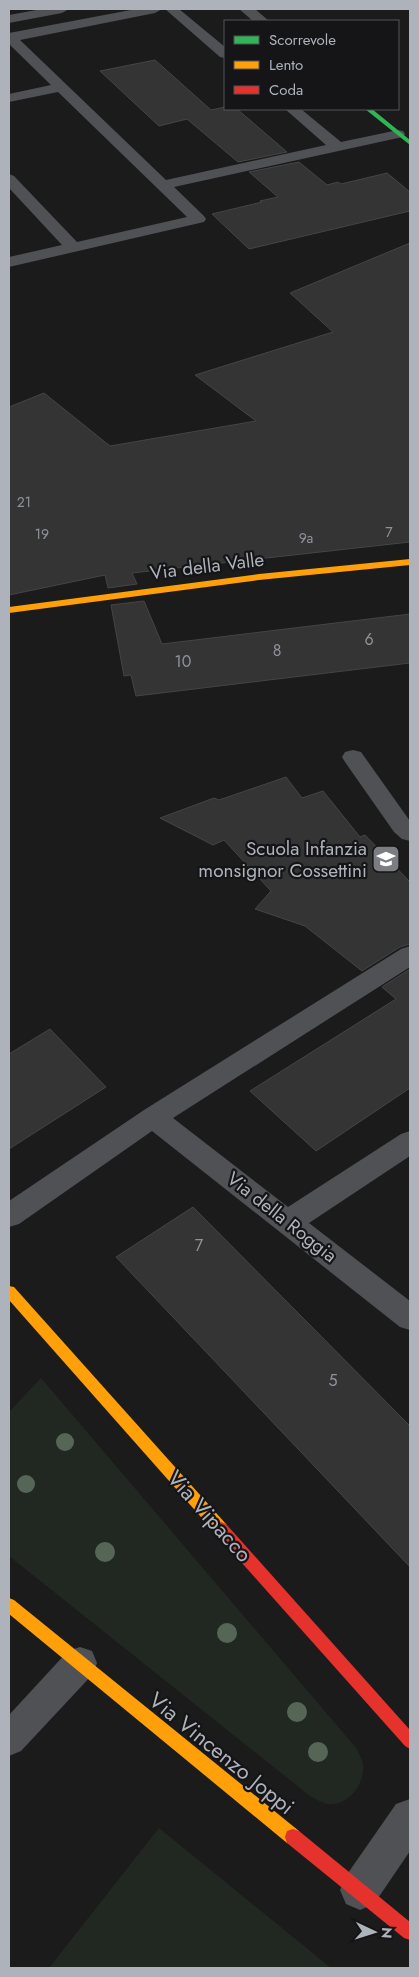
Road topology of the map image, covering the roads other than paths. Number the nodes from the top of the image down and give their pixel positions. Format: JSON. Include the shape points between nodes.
{"nodes":[{"id":1,"x":62,"y":9,"type":"edge"},
{"id":2,"x":155,"y":9,"type":"edge"},
{"id":3,"x":170,"y":9,"type":"edge"},
{"id":4,"x":246,"y":9,"type":"edge"},
{"id":5,"x":9,"y":19,"type":"edge"},
{"id":6,"x":261,"y":20,"type":"edge"},
{"id":7,"x":9,"y":37,"type":"edge"},
{"id":8,"x":224,"y":53,"type":"edge"},
{"id":9,"x":61,"y":87,"type":"junction"},
{"id":10,"x":9,"y":98,"type":"edge"},
{"id":11,"x":293,"y":110,"type":"edge"},
{"id":12,"x":369,"y":110,"type":"edge"},
{"id":13,"x":398,"y":134,"type":"junction"},
{"id":14,"x":410,"y":144,"type":"edge"},
{"id":15,"x":338,"y":147,"type":"junction"},
{"id":16,"x":9,"y":179,"type":"edge"},
{"id":17,"x":162,"y":184,"type":"junction"},
{"id":18,"x":73,"y":248,"type":"junction"},
{"id":19,"x":9,"y":262,"type":"edge"},
{"id":20,"x":410,"y":562,"type":"edge"},
{"id":21,"x":9,"y":610,"type":"edge"},
{"id":22,"x":353,"y":757,"type":"dead end"},
{"id":23,"x":410,"y":833,"type":"edge"},
{"id":24,"x":410,"y":955,"type":"edge"},
{"id":25,"x":153,"y":1117,"type":"junction"},
{"id":26,"x":410,"y":1142,"type":"edge"},
{"id":27,"x":9,"y":1216,"type":"edge"},
{"id":28,"x":288,"y":1222,"type":"junction"},
{"id":29,"x":9,"y":1290,"type":"edge"},
{"id":30,"x":410,"y":1318,"type":"edge"},
{"id":31,"x":9,"y":1605,"type":"edge"},
{"id":32,"x":80,"y":1663,"type":"junction"},
{"id":33,"x":9,"y":1740,"type":"edge"},
{"id":34,"x":410,"y":1741,"type":"edge"},
{"id":35,"x":410,"y":1818,"type":"edge"},
{"id":36,"x":360,"y":1890,"type":"junction"},
{"id":37,"x":410,"y":1932,"type":"edge"}],
"edges":[{"from":1,"to":5,"type":"lane"},
{"from":2,"to":7,"type":"lane"},
{"from":3,"to":8,"type":"lane"},
{"from":4,"to":6,"type":"street"},
{"from":7,"to":9,"type":"lane"},
{"from":9,"to":10,"type":"lane"},
{"from":9,"to":17,"type":"lane"},
{"from":11,"to":15,"type":"lane"},
{"from":12,"to":13,"type":"street"},
{"from":13,"to":14,"type":"street"},
{"from":13,"to":15,"type":"lane"},
{"from":15,"to":17,"type":"lane"},
{"from":16,"to":18,"type":"lane"},
{"from":17,"to":18,"type":"lane","via":[[198,219]]},
{"from":18,"to":19,"type":"lane"},
{"from":20,"to":21,"type":"street","name":"Via della Valle","via":[[258,577]]},
{"from":22,"to":23,"type":"lane"},
{"from":24,"to":25,"type":"lane"},
{"from":25,"to":27,"type":"lane"},
{"from":25,"to":28,"type":"lane","name":"Via della Roggia"},
{"from":26,"to":28,"type":"lane"},
{"from":28,"to":30,"type":"lane","name":"Via della Roggia"},
{"from":29,"to":34,"type":"street","name":"Via Vipacco"},
{"from":31,"to":32,"type":"street","name":"Via Vincenzo Joppi"},
{"from":32,"to":33,"type":"lane"},
{"from":32,"to":36,"type":"street","name":"Via Vincenzo Joppi"},
{"from":35,"to":36,"type":"street"},
{"from":36,"to":37,"type":"street","name":"Via Vincenzo Joppi"}]}
